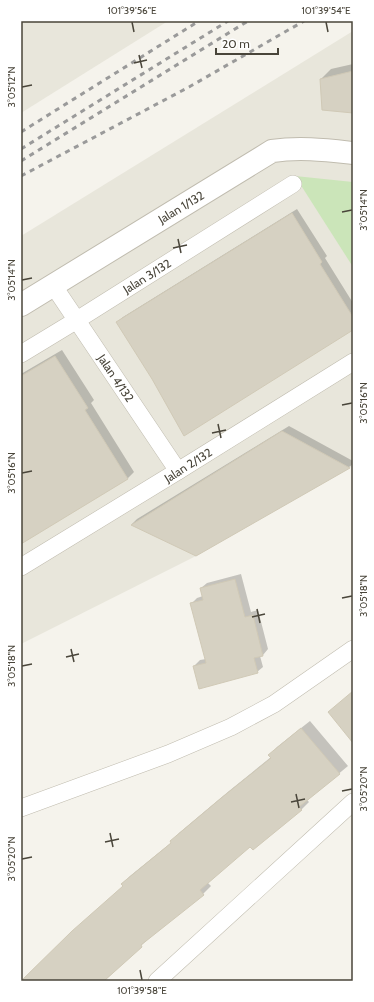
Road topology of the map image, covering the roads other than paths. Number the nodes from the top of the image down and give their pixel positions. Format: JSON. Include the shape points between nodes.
{"nodes":[{"id":1,"x":353,"y":153,"type":"edge"},
{"id":2,"x":293,"y":184,"type":"dead end"},
{"id":3,"x":53,"y":285,"type":"junction"},
{"id":4,"x":21,"y":305,"type":"edge"},
{"id":5,"x":77,"y":320,"type":"junction"},
{"id":6,"x":21,"y":354,"type":"edge"},
{"id":7,"x":353,"y":362,"type":"edge"},
{"id":8,"x":178,"y":472,"type":"junction"},
{"id":9,"x":21,"y":567,"type":"edge"},
{"id":10,"x":353,"y":649,"type":"edge"},
{"id":11,"x":353,"y":802,"type":"edge"},
{"id":12,"x":21,"y":808,"type":"edge"},
{"id":13,"x":157,"y":981,"type":"edge"}],
"edges":[{"from":1,"to":3,"type":"street","name":"Jalan 1/132","via":[[310,148],[272,151]]},
{"from":2,"to":5,"type":"street","name":"Jalan 3/132"},
{"from":3,"to":4,"type":"street","name":"Jalan 1/132"},
{"from":3,"to":5,"type":"street","name":"Jalan 4/132"},
{"from":5,"to":6,"type":"street","name":"Jalan 3/132"},
{"from":5,"to":8,"type":"street","name":"Jalan 4/132"},
{"from":7,"to":8,"type":"street","name":"Jalan 2/132"},
{"from":8,"to":9,"type":"street","name":"Jalan 2/132"},
{"from":10,"to":12,"type":"street","via":[[274,704],[231,727],[168,754]]},
{"from":11,"to":13,"type":"street"}]}
